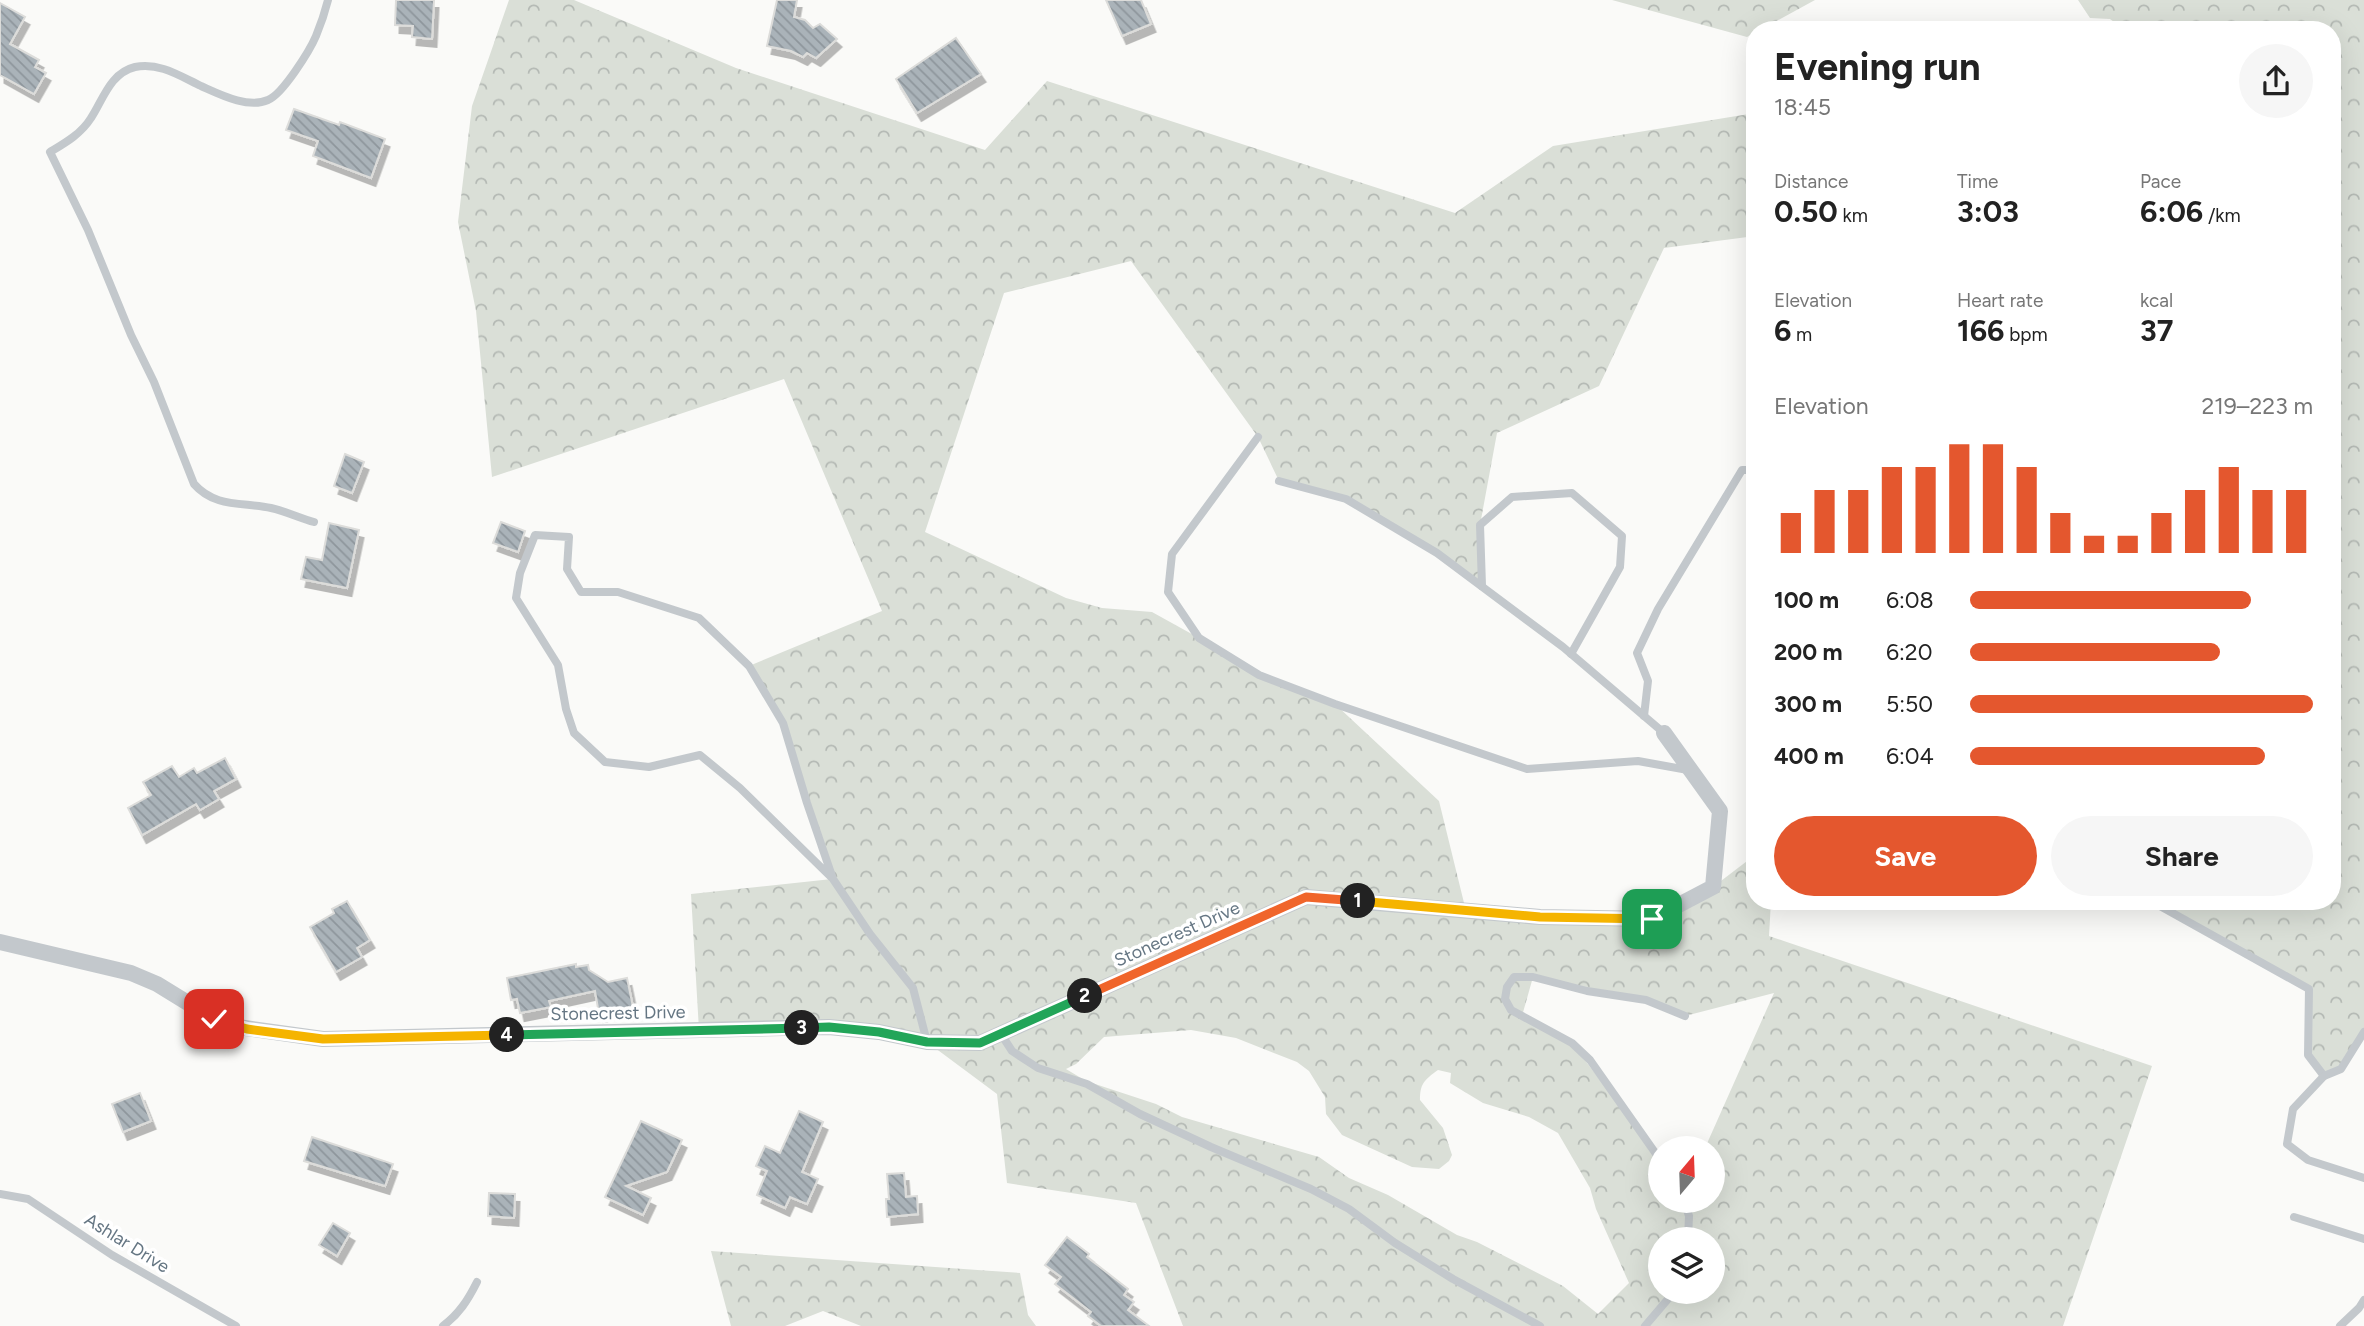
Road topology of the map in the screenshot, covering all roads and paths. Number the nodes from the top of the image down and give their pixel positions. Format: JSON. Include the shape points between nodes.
{"nodes":[{"id":1,"x":328,"y":0,"type":"edge"},
{"id":2,"x":1258,"y":437,"type":"dead end"},
{"id":3,"x":1746,"y":470,"type":"edge"},
{"id":4,"x":1279,"y":481,"type":"dead end"},
{"id":5,"x":314,"y":522,"type":"dead end"},
{"id":6,"x":1482,"y":586,"type":"junction"},
{"id":7,"x":1571,"y":654,"type":"junction"},
{"id":8,"x":1644,"y":716,"type":"junction"},
{"id":9,"x":1664,"y":733,"type":"joint"},
{"id":10,"x":1691,"y":770,"type":"junction"},
{"id":11,"x":833,"y":878,"type":"junction"},
{"id":12,"x":2167,"y":910,"type":"edge"},
{"id":13,"x":0,"y":942,"type":"edge"},
{"id":14,"x":1685,"y":1016,"type":"dead end"},
{"id":15,"x":2364,"y":1032,"type":"edge"},
{"id":16,"x":1001,"y":1034,"type":"junction"},
{"id":17,"x":927,"y":1042,"type":"junction"},
{"id":18,"x":2324,"y":1076,"type":"junction"},
{"id":19,"x":1648,"y":1143,"type":"edge"},
{"id":20,"x":2364,"y":1178,"type":"edge"},
{"id":21,"x":0,"y":1194,"type":"edge"},
{"id":22,"x":2294,"y":1217,"type":"dead end"},
{"id":23,"x":2364,"y":1238,"type":"edge"},
{"id":24,"x":477,"y":1282,"type":"dead end"},
{"id":25,"x":2364,"y":1300,"type":"edge"},
{"id":26,"x":1664,"y":1304,"type":"edge"},
{"id":27,"x":236,"y":1326,"type":"edge"},
{"id":28,"x":443,"y":1326,"type":"edge"},
{"id":29,"x":1540,"y":1326,"type":"edge"},
{"id":30,"x":1645,"y":1326,"type":"edge"},
{"id":31,"x":2340,"y":1326,"type":"edge"}],
"edges":[{"from":1,"to":5,"type":"lane","via":[[315,38],[283,87],[268,100],[241,101],[166,70],[134,67],[112,83],[79,131],[50,152],[154,382],[194,484],[218,502],[271,508]]},
{"from":2,"to":10,"type":"lane","via":[[1172,554],[1168,592],[1199,638],[1259,676],[1527,769],[1638,761]]},
{"from":3,"to":8,"type":"lane","via":[[1741,470],[1658,609],[1637,653],[1647,681]]},
{"from":4,"to":6,"type":"lane","via":[[1346,499],[1437,553]]},
{"from":6,"to":7,"type":"lane"},
{"from":6,"to":7,"type":"lane","via":[[1480,525],[1512,497],[1572,493],[1622,536],[1620,567]]},
{"from":7,"to":8,"type":"lane"},
{"from":8,"to":9,"type":"lane"},
{"from":9,"to":10,"type":"street","name":"Stonecrest Drive"},
{"from":10,"to":16,"type":"street","name":"Stonecrest Drive","via":[[1720,811],[1713,887],[1652,919],[1540,917],[1306,897]]},
{"from":11,"to":11,"type":"lane","via":[[783,723],[749,666],[699,618],[618,592],[581,592],[566,569],[569,537],[535,534],[516,598],[558,665],[574,733],[605,762],[649,767],[700,755]]},
{"from":11,"to":17,"type":"lane","via":[[913,988]]},
{"from":12,"to":18,"type":"lane","via":[[2309,989],[2308,1055]]},
{"from":13,"to":17,"type":"street","name":"Stonecrest Drive","via":[[131,973],[231,1026],[323,1039],[829,1027]]},
{"from":14,"to":19,"type":"lane","via":[[1646,1000],[1587,992],[1533,977],[1514,977],[1507,986],[1505,999],[1511,1010],[1572,1043],[1590,1060]]},
{"from":15,"to":18,"type":"lane","via":[[2341,1069]]},
{"from":16,"to":17,"type":"street","name":"Stonecrest Drive","via":[[980,1043]]},
{"from":16,"to":29,"type":"lane","via":[[1012,1051],[1038,1068],[1087,1084],[1199,1142],[1311,1189],[1453,1279]]},
{"from":18,"to":20,"type":"lane","via":[[2293,1109],[2287,1144],[2308,1160]]},
{"from":21,"to":27,"type":"lane","name":"Ashlar Drive","via":[[28,1199],[112,1255]]},
{"from":22,"to":23,"type":"lane"},
{"from":24,"to":28,"type":"lane","via":[[465,1304]]},
{"from":25,"to":31,"type":"lane"},
{"from":26,"to":30,"type":"lane"}]}
